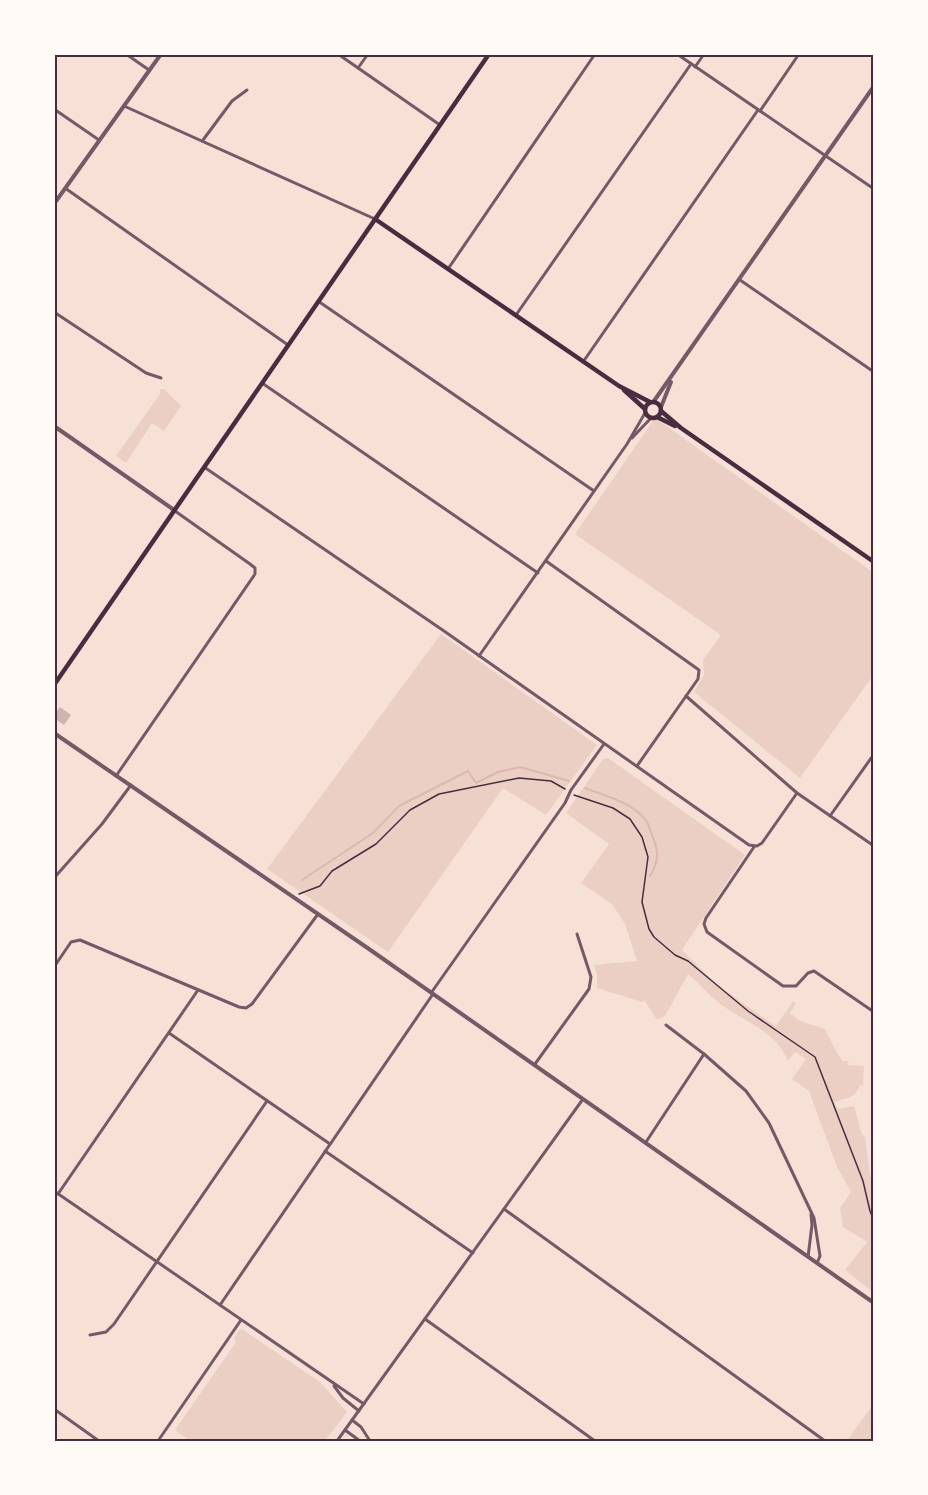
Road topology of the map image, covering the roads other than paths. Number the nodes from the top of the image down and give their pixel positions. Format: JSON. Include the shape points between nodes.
{"nodes":[{"id":1,"x":126,"y":54,"type":"edge"},
{"id":2,"x":161,"y":54,"type":"edge"},
{"id":3,"x":338,"y":54,"type":"edge"},
{"id":4,"x":368,"y":54,"type":"edge"},
{"id":5,"x":489,"y":54,"type":"edge"},
{"id":6,"x":595,"y":54,"type":"edge"},
{"id":7,"x":677,"y":54,"type":"edge"},
{"id":8,"x":704,"y":54,"type":"edge"},
{"id":9,"x":799,"y":54,"type":"edge"},
{"id":10,"x":691,"y":64,"type":"junction"},
{"id":11,"x":695,"y":67,"type":"junction"},
{"id":12,"x":358,"y":68,"type":"junction"},
{"id":13,"x":149,"y":70,"type":"junction"},
{"id":14,"x":874,"y":86,"type":"edge"},
{"id":15,"x":247,"y":90,"type":"dead end"},
{"id":16,"x":124,"y":106,"type":"junction"},
{"id":17,"x":54,"y":109,"type":"edge"},
{"id":18,"x":759,"y":110,"type":"junction"},
{"id":19,"x":440,"y":125,"type":"junction"},
{"id":20,"x":99,"y":140,"type":"junction"},
{"id":21,"x":203,"y":140,"type":"junction"},
{"id":22,"x":826,"y":156,"type":"junction"},
{"id":23,"x":65,"y":188,"type":"junction"},
{"id":24,"x":874,"y":189,"type":"edge"},
{"id":25,"x":54,"y":204,"type":"edge"},
{"id":26,"x":375,"y":219,"type":"junction"},
{"id":27,"x":448,"y":269,"type":"junction"},
{"id":28,"x":740,"y":280,"type":"junction"},
{"id":29,"x":318,"y":301,"type":"junction"},
{"id":30,"x":54,"y":312,"type":"edge"},
{"id":31,"x":516,"y":315,"type":"junction"},
{"id":32,"x":288,"y":345,"type":"junction"},
{"id":33,"x":583,"y":362,"type":"junction"},
{"id":34,"x":874,"y":372,"type":"edge"},
{"id":35,"x":675,"y":373,"type":"junction"},
{"id":36,"x":161,"y":378,"type":"dead end"},
{"id":37,"x":262,"y":383,"type":"junction"},
{"id":38,"x":619,"y":386,"type":"junction"},
{"id":39,"x":652,"y":402,"type":"junction"},
{"id":40,"x":661,"y":409,"type":"junction"},
{"id":41,"x":645,"y":411,"type":"junction"},
{"id":42,"x":654,"y":418,"type":"junction"},
{"id":43,"x":54,"y":426,"type":"edge"},
{"id":44,"x":681,"y":429,"type":"junction"},
{"id":45,"x":627,"y":444,"type":"junction"},
{"id":46,"x":204,"y":467,"type":"junction"},
{"id":47,"x":594,"y":491,"type":"junction"},
{"id":48,"x":174,"y":510,"type":"junction"},
{"id":49,"x":546,"y":561,"type":"junction"},
{"id":50,"x":874,"y":562,"type":"edge"},
{"id":51,"x":538,"y":573,"type":"junction"},
{"id":52,"x":479,"y":656,"type":"junction"},
{"id":53,"x":54,"y":685,"type":"edge"},
{"id":54,"x":686,"y":695,"type":"junction"},
{"id":55,"x":54,"y":733,"type":"edge"},
{"id":56,"x":604,"y":744,"type":"junction"},
{"id":57,"x":874,"y":754,"type":"edge"},
{"id":58,"x":637,"y":766,"type":"junction"},
{"id":59,"x":117,"y":776,"type":"junction"},
{"id":60,"x":131,"y":785,"type":"junction"},
{"id":61,"x":797,"y":793,"type":"junction"},
{"id":62,"x":830,"y":816,"type":"junction"},
{"id":63,"x":874,"y":846,"type":"edge"},
{"id":64,"x":754,"y":847,"type":"junction"},
{"id":65,"x":54,"y":878,"type":"edge"},
{"id":66,"x":319,"y":914,"type":"junction"},
{"id":67,"x":577,"y":934,"type":"dead end"},
{"id":68,"x":54,"y":967,"type":"edge"},
{"id":69,"x":198,"y":990,"type":"junction"},
{"id":70,"x":432,"y":993,"type":"junction"},
{"id":71,"x":874,"y":1012,"type":"edge"},
{"id":72,"x":666,"y":1025,"type":"dead end"},
{"id":73,"x":169,"y":1033,"type":"junction"},
{"id":74,"x":704,"y":1054,"type":"junction"},
{"id":75,"x":535,"y":1065,"type":"junction"},
{"id":76,"x":584,"y":1099,"type":"junction"},
{"id":77,"x":267,"y":1101,"type":"junction"},
{"id":78,"x":646,"y":1142,"type":"junction"},
{"id":79,"x":330,"y":1144,"type":"junction"},
{"id":80,"x":325,"y":1151,"type":"junction"},
{"id":81,"x":56,"y":1192,"type":"edge"},
{"id":82,"x":504,"y":1209,"type":"junction"},
{"id":83,"x":810,"y":1212,"type":"junction"},
{"id":84,"x":473,"y":1252,"type":"junction"},
{"id":85,"x":808,"y":1257,"type":"junction"},
{"id":86,"x":156,"y":1262,"type":"junction"},
{"id":87,"x":817,"y":1263,"type":"junction"},
{"id":88,"x":874,"y":1303,"type":"edge"},
{"id":89,"x":220,"y":1305,"type":"junction"},
{"id":90,"x":425,"y":1319,"type":"junction"},
{"id":91,"x":241,"y":1320,"type":"junction"},
{"id":92,"x":90,"y":1335,"type":"dead end"},
{"id":93,"x":333,"y":1385,"type":"junction"},
{"id":94,"x":364,"y":1404,"type":"junction"},
{"id":95,"x":54,"y":1409,"type":"edge"},
{"id":96,"x":359,"y":1411,"type":"junction"},
{"id":97,"x":352,"y":1420,"type":"junction"},
{"id":98,"x":345,"y":1430,"type":"junction"},
{"id":99,"x":94,"y":1439,"type":"edge"},
{"id":100,"x":99,"y":1441,"type":"edge"},
{"id":101,"x":158,"y":1441,"type":"edge"},
{"id":102,"x":337,"y":1441,"type":"edge"},
{"id":103,"x":360,"y":1441,"type":"edge"},
{"id":104,"x":370,"y":1441,"type":"edge"},
{"id":105,"x":595,"y":1441,"type":"edge"},
{"id":106,"x":825,"y":1441,"type":"edge"}],
"edges":[{"from":1,"to":13,"type":"street"},
{"from":2,"to":13,"type":"street"},
{"from":3,"to":12,"type":"street"},
{"from":4,"to":12,"type":"street"},
{"from":5,"to":19,"type":"main road"},
{"from":6,"to":27,"type":"street"},
{"from":7,"to":10,"type":"street"},
{"from":8,"to":11,"type":"street"},
{"from":9,"to":18,"type":"street"},
{"from":10,"to":11,"type":"street"},
{"from":10,"to":31,"type":"street"},
{"from":11,"to":18,"type":"street"},
{"from":12,"to":19,"type":"street"},
{"from":13,"to":16,"type":"street"},
{"from":14,"to":22,"type":"street"},
{"from":15,"to":21,"type":"street","via":[[231,101]]},
{"from":16,"to":20,"type":"street"},
{"from":16,"to":21,"type":"street"},
{"from":17,"to":20,"type":"street"},
{"from":18,"to":22,"type":"street"},
{"from":18,"to":33,"type":"street"},
{"from":19,"to":26,"type":"main road"},
{"from":20,"to":23,"type":"street"},
{"from":21,"to":26,"type":"street"},
{"from":22,"to":24,"type":"street"},
{"from":22,"to":28,"type":"street"},
{"from":23,"to":25,"type":"street"},
{"from":23,"to":32,"type":"street"},
{"from":26,"to":27,"type":"main road"},
{"from":26,"to":29,"type":"main road"},
{"from":27,"to":31,"type":"main road"},
{"from":28,"to":34,"type":"street"},
{"from":28,"to":35,"type":"street"},
{"from":29,"to":32,"type":"main road"},
{"from":29,"to":47,"type":"street"},
{"from":30,"to":36,"type":"street","via":[[146,373]]},
{"from":31,"to":33,"type":"main road"},
{"from":32,"to":37,"type":"main road"},
{"from":33,"to":38,"type":"main road"},
{"from":35,"to":39,"type":"street"},
{"from":35,"to":40,"type":"street"},
{"from":37,"to":46,"type":"main road"},
{"from":37,"to":51,"type":"street"},
{"from":38,"to":39,"type":"main road"},
{"from":38,"to":41,"type":"main road"},
{"from":39,"to":40,"type":"main road"},
{"from":39,"to":41,"type":"main road"},
{"from":40,"to":42,"type":"main road"},
{"from":40,"to":44,"type":"main road"},
{"from":41,"to":42,"type":"main road"},
{"from":41,"to":45,"type":"street"},
{"from":42,"to":44,"type":"main road"},
{"from":42,"to":45,"type":"street"},
{"from":43,"to":48,"type":"street"},
{"from":44,"to":50,"type":"main road"},
{"from":45,"to":47,"type":"street"},
{"from":46,"to":48,"type":"main road"},
{"from":46,"to":52,"type":"street"},
{"from":47,"to":49,"type":"street"},
{"from":48,"to":53,"type":"main road"},
{"from":48,"to":59,"type":"street","via":[[250,564],[255,574]]},
{"from":49,"to":51,"type":"street"},
{"from":49,"to":54,"type":"street","via":[[694,665],[700,675]]},
{"from":51,"to":52,"type":"street"},
{"from":52,"to":56,"type":"street"},
{"from":54,"to":58,"type":"street"},
{"from":54,"to":61,"type":"street"},
{"from":55,"to":59,"type":"street"},
{"from":56,"to":58,"type":"street"},
{"from":56,"to":70,"type":"street"},
{"from":57,"to":62,"type":"street"},
{"from":58,"to":64,"type":"street"},
{"from":59,"to":60,"type":"street"},
{"from":60,"to":65,"type":"street"},
{"from":60,"to":66,"type":"street"},
{"from":61,"to":62,"type":"street"},
{"from":61,"to":64,"type":"street","via":[[766,839]]},
{"from":62,"to":63,"type":"street"},
{"from":64,"to":71,"type":"street","via":[[706,918],[706,932],[783,986],[796,986],[814,971]]},
{"from":66,"to":69,"type":"street","via":[[249,1006],[239,1007]]},
{"from":66,"to":70,"type":"street"},
{"from":67,"to":75,"type":"street","via":[[591,977],[588,988]]},
{"from":68,"to":69,"type":"street","via":[[69,944],[78,940]]},
{"from":69,"to":73,"type":"street"},
{"from":70,"to":75,"type":"street"},
{"from":70,"to":79,"type":"street"},
{"from":72,"to":74,"type":"street"},
{"from":73,"to":77,"type":"street"},
{"from":73,"to":81,"type":"street"},
{"from":74,"to":78,"type":"street"},
{"from":74,"to":83,"type":"street","via":[[746,1091],[769,1122]]},
{"from":75,"to":76,"type":"street"},
{"from":76,"to":78,"type":"street"},
{"from":76,"to":82,"type":"street"},
{"from":77,"to":79,"type":"street"},
{"from":77,"to":86,"type":"street"},
{"from":78,"to":85,"type":"street"},
{"from":79,"to":80,"type":"street"},
{"from":80,"to":84,"type":"street"},
{"from":80,"to":89,"type":"street"},
{"from":81,"to":86,"type":"street"},
{"from":82,"to":84,"type":"street"},
{"from":82,"to":106,"type":"street"},
{"from":83,"to":85,"type":"street"},
{"from":83,"to":87,"type":"street","via":[[816,1222],[820,1256]]},
{"from":84,"to":90,"type":"street"},
{"from":85,"to":87,"type":"street"},
{"from":86,"to":89,"type":"street"},
{"from":86,"to":92,"type":"street","via":[[109,1329]]},
{"from":87,"to":88,"type":"street"},
{"from":89,"to":91,"type":"street"},
{"from":90,"to":94,"type":"street"},
{"from":90,"to":105,"type":"street"},
{"from":91,"to":93,"type":"street"},
{"from":91,"to":101,"type":"street"},
{"from":93,"to":94,"type":"street"},
{"from":93,"to":96,"type":"street"},
{"from":94,"to":96,"type":"street"},
{"from":95,"to":99,"type":"street"},
{"from":96,"to":97,"type":"street"},
{"from":97,"to":98,"type":"street"},
{"from":97,"to":104,"type":"street"},
{"from":98,"to":102,"type":"street"},
{"from":98,"to":103,"type":"street"},
{"from":99,"to":100,"type":"street"}]}
